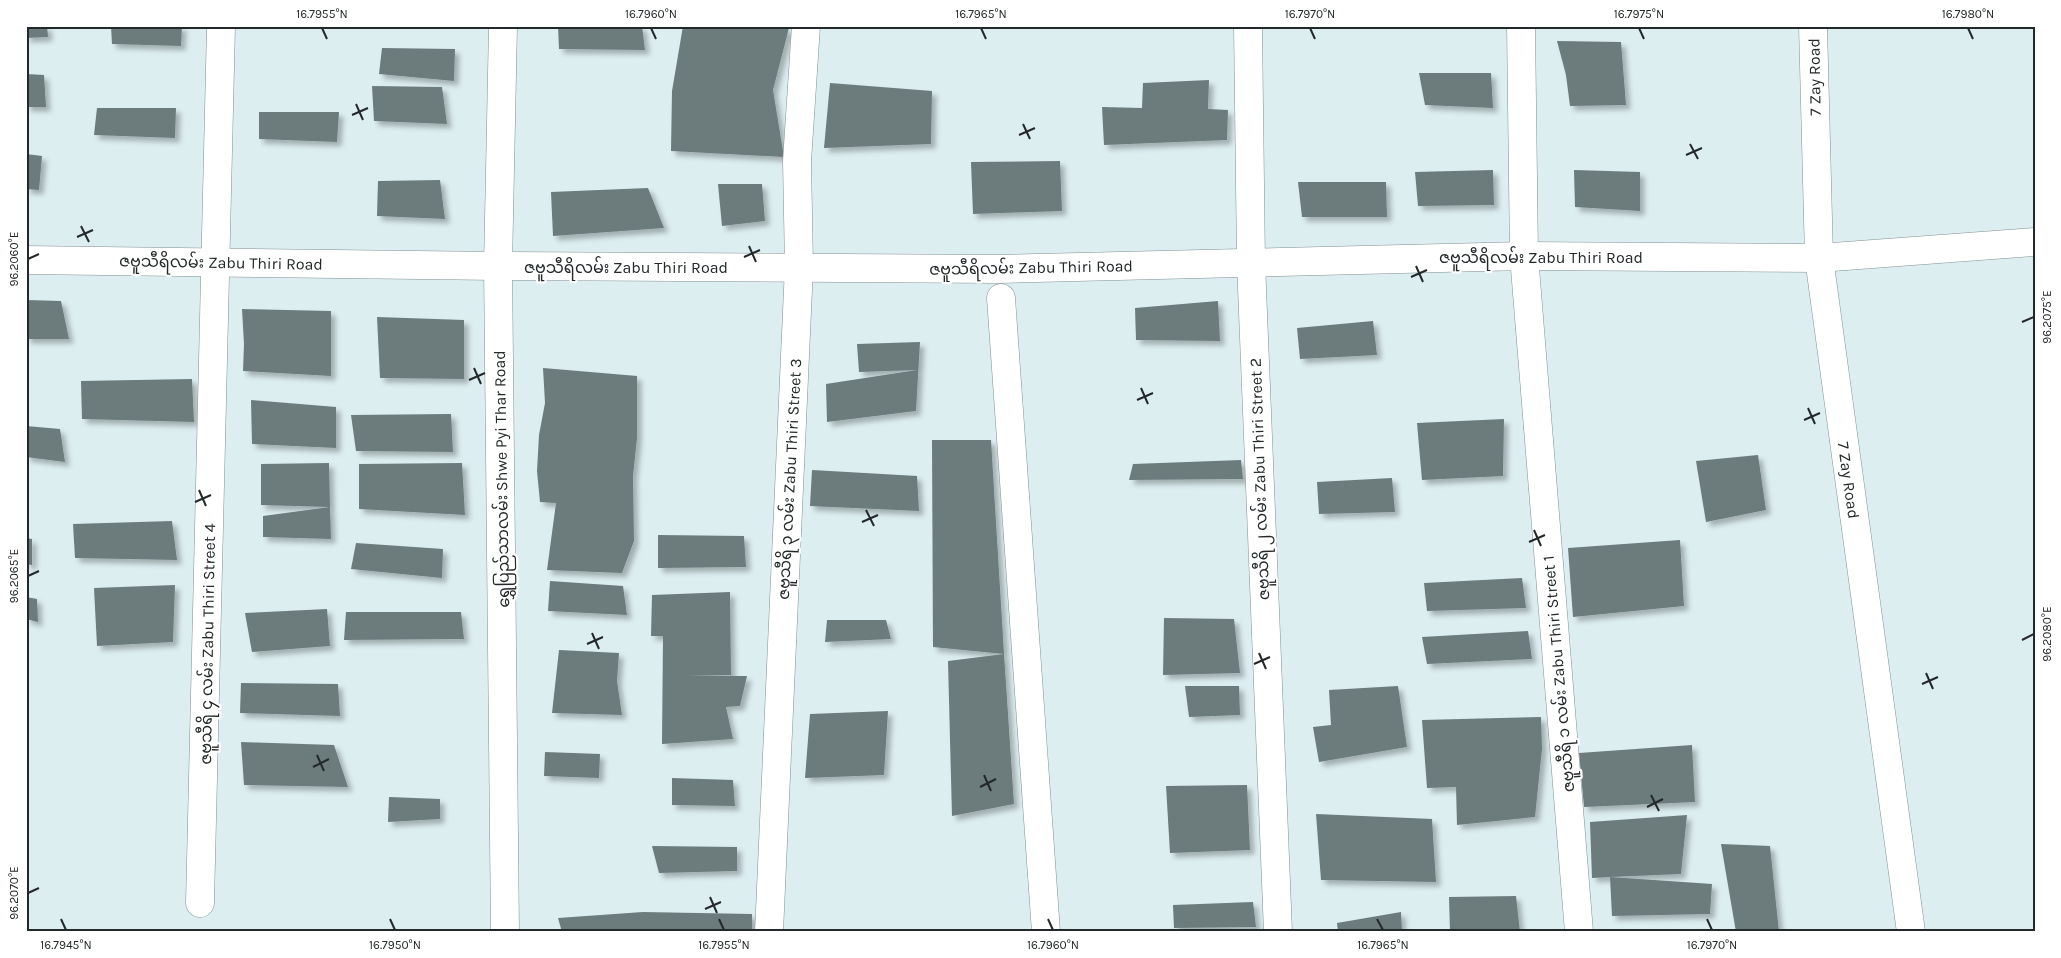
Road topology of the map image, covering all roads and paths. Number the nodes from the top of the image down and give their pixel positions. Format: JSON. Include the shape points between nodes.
{"nodes":[{"id":1,"x":221,"y":26,"type":"edge"},
{"id":2,"x":503,"y":26,"type":"edge"},
{"id":3,"x":806,"y":26,"type":"edge"},
{"id":4,"x":1248,"y":26,"type":"edge"},
{"id":5,"x":1521,"y":26,"type":"edge"},
{"id":6,"x":1813,"y":26,"type":"edge"},
{"id":7,"x":2035,"y":242,"type":"edge"},
{"id":8,"x":1524,"y":256,"type":"junction"},
{"id":9,"x":1819,"y":258,"type":"junction"},
{"id":10,"x":26,"y":260,"type":"edge"},
{"id":11,"x":216,"y":262,"type":"junction"},
{"id":12,"x":1250,"y":263,"type":"junction"},
{"id":13,"x":498,"y":266,"type":"junction"},
{"id":14,"x":799,"y":267,"type":"junction"},
{"id":15,"x":1001,"y":298,"type":"dead end"},
{"id":16,"x":200,"y":903,"type":"dead end"},
{"id":17,"x":505,"y":932,"type":"edge"},
{"id":18,"x":769,"y":932,"type":"edge"},
{"id":19,"x":1046,"y":932,"type":"edge"},
{"id":20,"x":1278,"y":932,"type":"edge"},
{"id":21,"x":1579,"y":932,"type":"edge"},
{"id":22,"x":1911,"y":932,"type":"edge"}],
"edges":[{"from":1,"to":11,"type":"street","name":"ဇဗူသီရိ ၄ လမ်း Zabu Thiri Street 4"},
{"from":2,"to":13,"type":"street","name":"ရွှေပြည်သာလမ်း Shwe Pyi Thar Road"},
{"from":3,"to":14,"type":"street","name":"ဇဗူသီရိ ၃ လမ်း Zabu Thiri Street 3","via":[[797,162]]},
{"from":4,"to":12,"type":"street","name":"ဇဗူသီရိ ၂ လမ်း Zabu Thiri Street 2"},
{"from":5,"to":8,"type":"street","name":"ဇဗူသီရိ ၁ လမ်း Zabu Thiri Street 1"},
{"from":6,"to":9,"type":"street","name":"7 Zay Road"},
{"from":7,"to":9,"type":"street","name":"ဇဗူသီရိလမ်း Zabu Thiri Road"},
{"from":8,"to":9,"type":"street","name":"ဇဗူသီရိလမ်း Zabu Thiri Road"},
{"from":8,"to":12,"type":"street","name":"ဇဗူသီရိလမ်း Zabu Thiri Road"},
{"from":8,"to":21,"type":"street","name":"ဇဗူသီရိ ၁ လမ်း Zabu Thiri Street 1"},
{"from":9,"to":22,"type":"street","name":"7 Zay Road"},
{"from":10,"to":11,"type":"street","name":"ဇဗူသီရိလမ်း Zabu Thiri Road"},
{"from":11,"to":13,"type":"street","name":"ဇဗူသီရိလမ်း Zabu Thiri Road"},
{"from":11,"to":16,"type":"street","name":"ဇဗူသီရိ ၄ လမ်း Zabu Thiri Street 4"},
{"from":12,"to":14,"type":"street","name":"ဇဗူသီရိလမ်း Zabu Thiri Road","via":[[999,269]]},
{"from":12,"to":20,"type":"street","name":"ဇဗူသီရိ ၂ လမ်း Zabu Thiri Street 2"},
{"from":13,"to":14,"type":"street","name":"ဇဗူသီရိလမ်း Zabu Thiri Road"},
{"from":13,"to":17,"type":"street","name":"ရွှေပြည်သာလမ်း Shwe Pyi Thar Road"},
{"from":14,"to":18,"type":"street","name":"ဇဗူသီရိ ၃ လမ်း Zabu Thiri Street 3"},
{"from":15,"to":19,"type":"street"}]}
